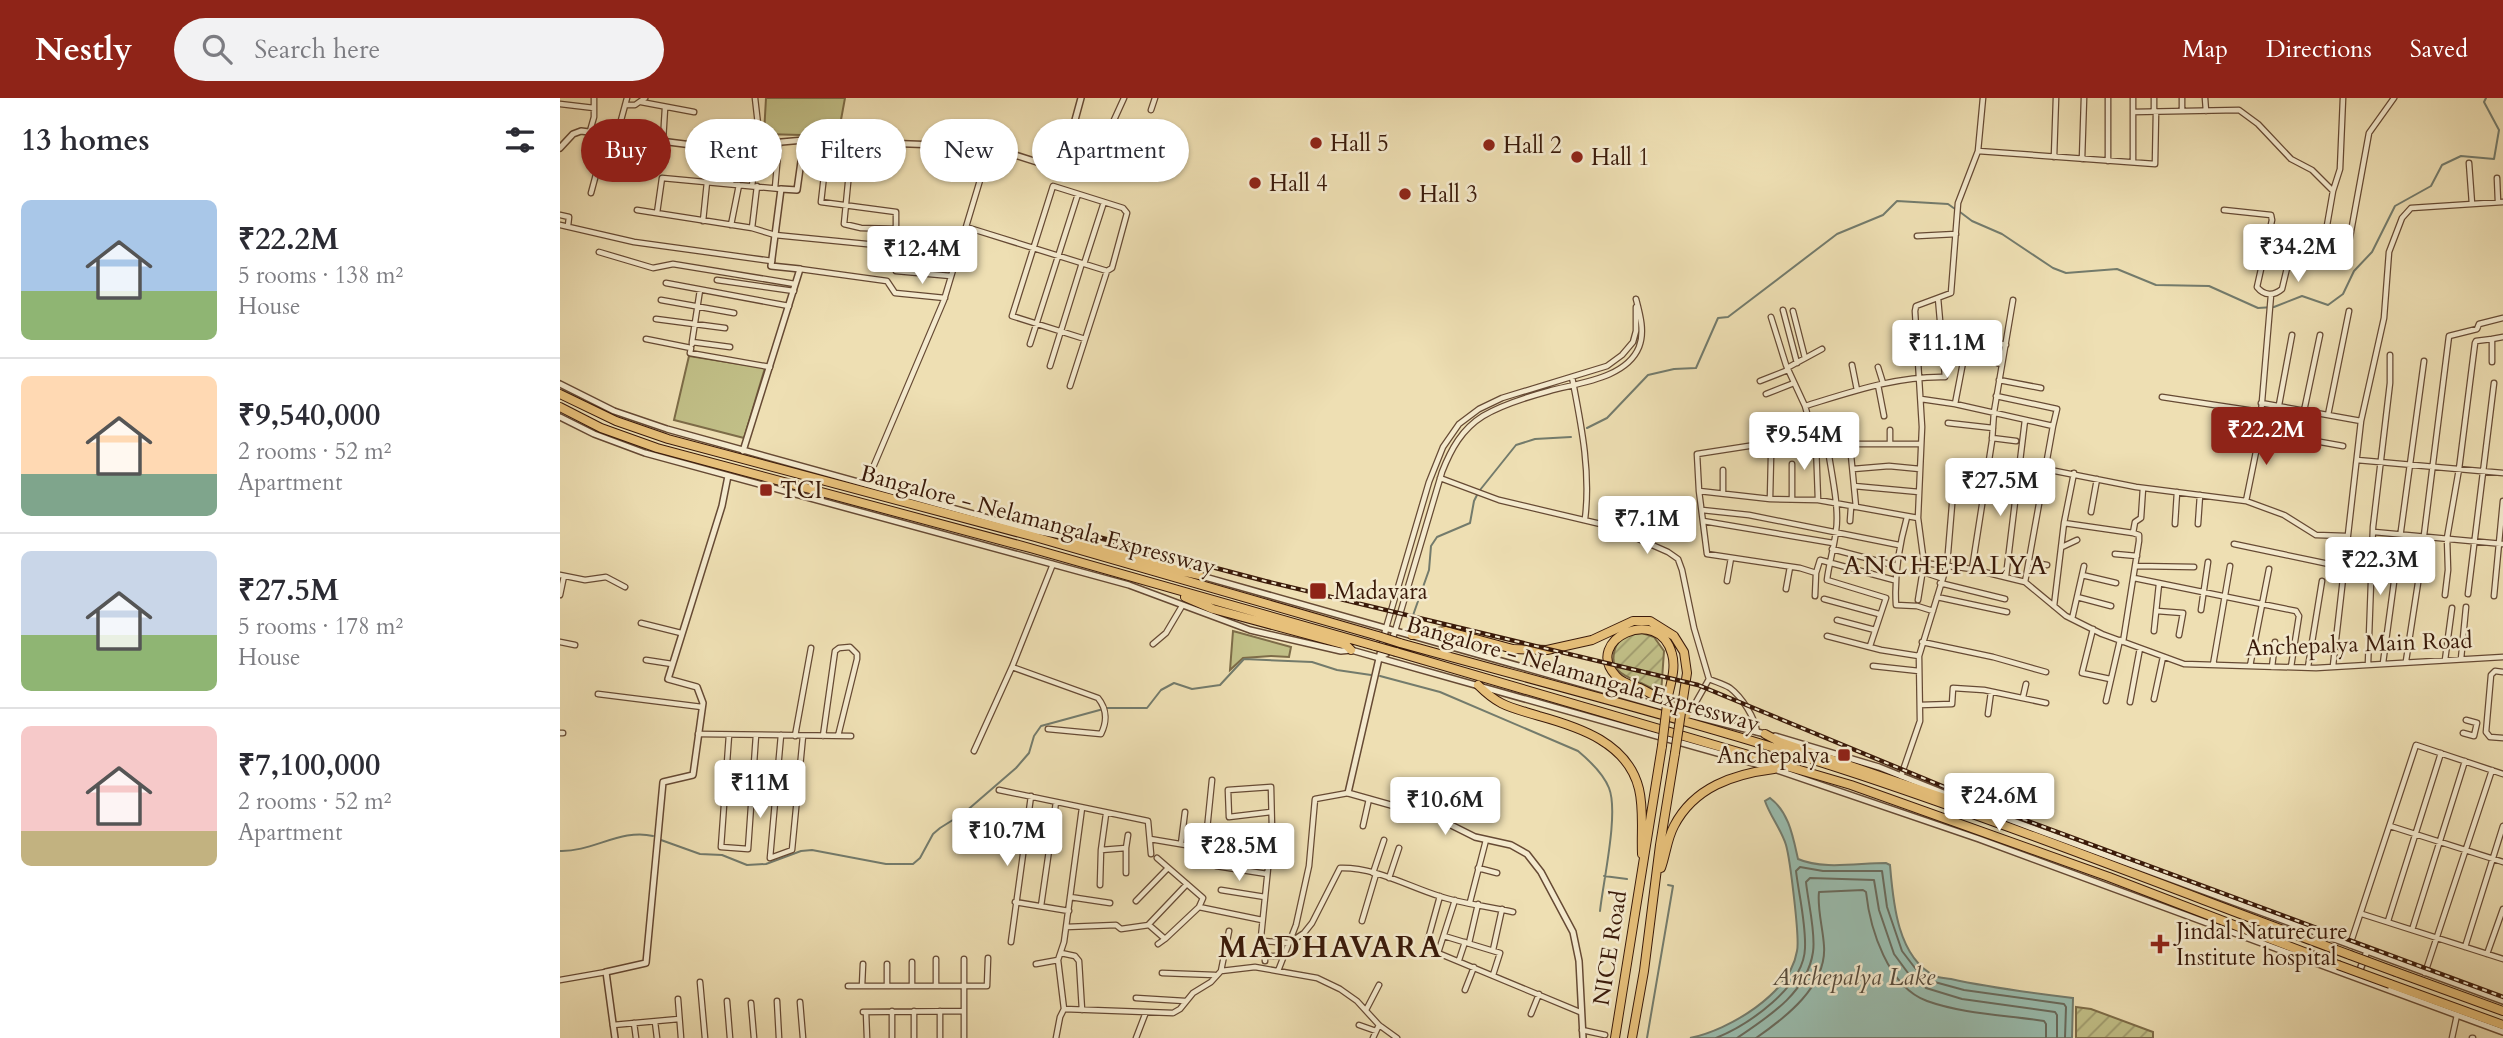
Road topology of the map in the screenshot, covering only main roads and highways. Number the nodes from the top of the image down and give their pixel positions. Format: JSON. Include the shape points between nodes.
{"nodes":[{"id":1,"x":560,"y":394,"type":"edge"},
{"id":2,"x":561,"y":411,"type":"edge"},
{"id":3,"x":1035,"y":537,"type":"junction"},
{"id":4,"x":1199,"y":575,"type":"road end"},
{"id":5,"x":1163,"y":587,"type":"junction"},
{"id":6,"x":1412,"y":635,"type":"road end"},
{"id":7,"x":1376,"y":641,"type":"junction"},
{"id":8,"x":1352,"y":650,"type":"road end"},
{"id":9,"x":1478,"y":684,"type":"road end"},
{"id":10,"x":1689,"y":715,"type":"road end"},
{"id":11,"x":1761,"y":733,"type":"road end"},
{"id":12,"x":1774,"y":769,"type":"road end"},
{"id":13,"x":2007,"y":827,"type":"junction"},
{"id":14,"x":1642,"y":864,"type":"junction"},
{"id":15,"x":1656,"y":880,"type":"junction"},
{"id":16,"x":2503,"y":1011,"type":"edge"},
{"id":17,"x":2503,"y":1025,"type":"edge"},
{"id":18,"x":1615,"y":1038,"type":"edge"},
{"id":19,"x":1632,"y":1038,"type":"edge"}],
"edges":[{"from":1,"to":3,"type":"highway","name":"Bangalore - Nelamangala Expressway","via":[[668,439]]},
{"from":2,"to":5,"type":"highway","name":"Bangalore - Nelamangala Expressway","via":[[657,448]]},
{"from":3,"to":4,"type":"highway","via":[[1090,545]]},
{"from":3,"to":7,"type":"highway","name":"Bangalore - Nelamangala Expressway"},
{"from":5,"to":7,"type":"highway","name":"Bangalore - Nelamangala Expressway"},
{"from":5,"to":8,"type":"highway","via":[[1213,609]]},
{"from":6,"to":15,"type":"highway","bridge":true,"via":[[1446,631],[1513,649],[1547,650],[1592,640],[1633,621],[1650,621],[1674,636],[1684,652],[1687,673]]},
{"from":7,"to":13,"type":"highway","name":"Bangalore - Nelamangala Expressway","bridge":true,"via":[[1400,643],[1771,747]]},
{"from":7,"to":17,"type":"highway","name":"Bangalore - Nelamangala Expressway","bridge":true,"via":[[1396,652],[1798,768],[2109,877]]},
{"from":9,"to":14,"type":"highway","via":[[1499,703],[1579,728],[1619,754],[1639,791]]},
{"from":10,"to":14,"type":"highway","bridge":true,"via":[[1619,680],[1608,656],[1620,635],[1634,630],[1655,632],[1666,642],[1673,660],[1668,696],[1662,746],[1648,841]]},
{"from":11,"to":13,"type":"highway","via":[[1959,803]]},
{"from":12,"to":15,"type":"highway","via":[[1733,776],[1690,804],[1674,827]]},
{"from":13,"to":16,"type":"highway","name":"Bangalore - Nelamangala Expressway","bridge":true},
{"from":14,"to":18,"type":"highway","name":"NICE Road"},
{"from":15,"to":19,"type":"highway","name":"NICE Road"}]}
